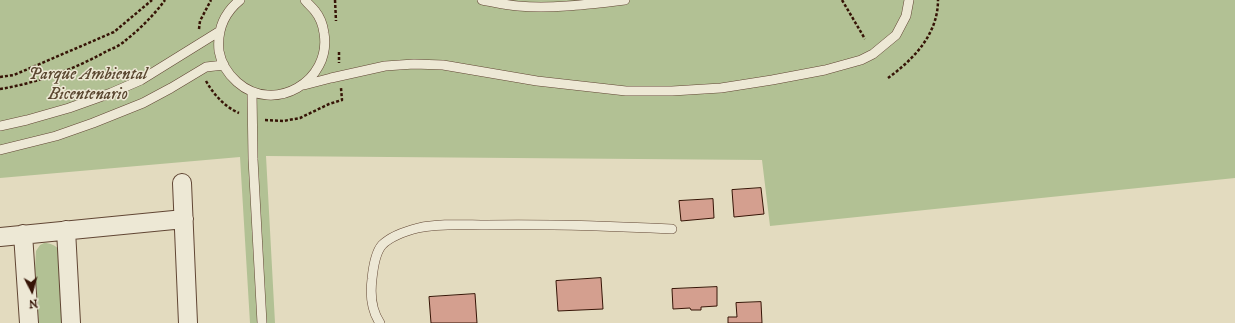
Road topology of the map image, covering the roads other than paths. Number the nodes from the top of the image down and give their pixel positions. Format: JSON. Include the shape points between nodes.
{"nodes":[{"id":1,"x":240,"y":0,"type":"edge"},
{"id":2,"x":305,"y":0,"type":"edge"},
{"id":3,"x":482,"y":0,"type":"edge"},
{"id":4,"x":625,"y":0,"type":"edge"},
{"id":5,"x":909,"y":0,"type":"edge"},
{"id":6,"x":220,"y":31,"type":"junction"},
{"id":7,"x":224,"y":65,"type":"junction"},
{"id":8,"x":304,"y":85,"type":"junction"},
{"id":9,"x":252,"y":92,"type":"junction"},
{"id":10,"x":0,"y":126,"type":"edge"},
{"id":11,"x":0,"y":150,"type":"edge"},
{"id":12,"x":182,"y":184,"type":"dead end"},
{"id":13,"x":184,"y":219,"type":"junction"},
{"id":14,"x":672,"y":228,"type":"dead end"},
{"id":15,"x":66,"y":230,"type":"junction"},
{"id":16,"x":23,"y":234,"type":"junction"},
{"id":17,"x":0,"y":237,"type":"edge"},
{"id":18,"x":29,"y":323,"type":"edge"},
{"id":19,"x":71,"y":323,"type":"edge"},
{"id":20,"x":188,"y":323,"type":"edge"},
{"id":21,"x":262,"y":323,"type":"edge"},
{"id":22,"x":380,"y":323,"type":"edge"}],
"edges":[{"from":1,"to":6,"type":"lane","via":[[227,14]]},
{"from":2,"to":8,"type":"lane","via":[[316,12],[323,26],[326,42],[323,59]]},
{"from":3,"to":4,"type":"lane","via":[[518,6],[554,7]]},
{"from":5,"to":8,"type":"lane","via":[[906,16],[896,35],[873,54],[861,60],[825,70],[721,88],[626,91],[537,81],[442,65],[414,64],[386,66]]},
{"from":6,"to":7,"type":"lane","via":[[219,48]]},
{"from":6,"to":10,"type":"lane","via":[[141,80],[111,93],[69,108]]},
{"from":7,"to":9,"type":"lane","via":[[231,76]]},
{"from":7,"to":11,"type":"lane","via":[[206,67],[143,103],[93,123],[56,136]]},
{"from":8,"to":9,"type":"lane","via":[[288,93],[270,95]]},
{"from":9,"to":21,"type":"lane"},
{"from":12,"to":13,"type":"street"},
{"from":13,"to":15,"type":"street"},
{"from":13,"to":20,"type":"street"},
{"from":14,"to":22,"type":"lane","via":[[534,224],[439,226],[402,233],[381,246],[373,268],[371,295],[374,311]]},
{"from":15,"to":16,"type":"street"},
{"from":15,"to":19,"type":"street"},
{"from":16,"to":17,"type":"street"},
{"from":16,"to":18,"type":"street"}]}
